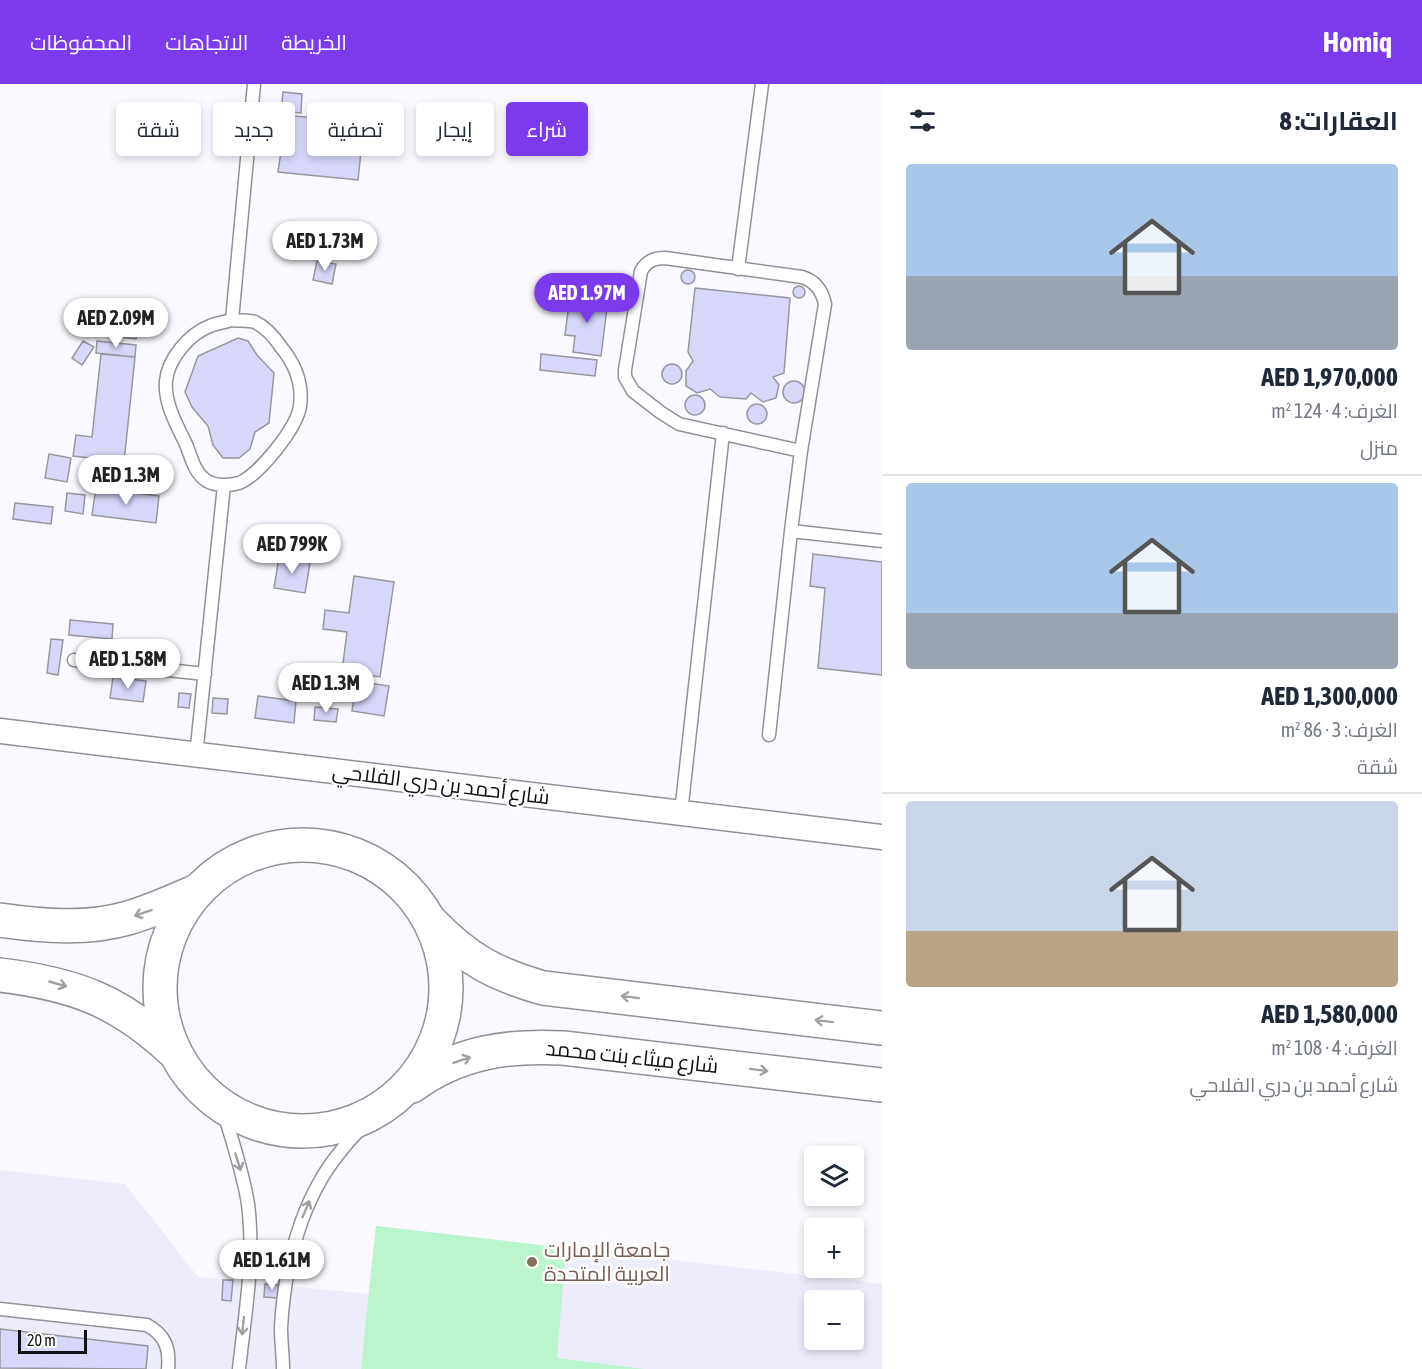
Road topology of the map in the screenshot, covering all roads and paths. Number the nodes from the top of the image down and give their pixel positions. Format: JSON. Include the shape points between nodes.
{"nodes":[{"id":1,"x":254,"y":84,"type":"edge"},
{"id":2,"x":762,"y":84,"type":"edge"},
{"id":3,"x":738,"y":269,"type":"junction"},
{"id":4,"x":232,"y":321,"type":"junction"},
{"id":5,"x":723,"y":433,"type":"junction"},
{"id":6,"x":801,"y":451,"type":"junction"},
{"id":7,"x":224,"y":485,"type":"junction"},
{"id":8,"x":791,"y":531,"type":"junction"},
{"id":9,"x":882,"y":541,"type":"edge"},
{"id":10,"x":74,"y":660,"type":"dead end"},
{"id":11,"x":205,"y":674,"type":"junction"},
{"id":12,"x":0,"y":731,"type":"edge"},
{"id":13,"x":769,"y":735,"type":"dead end"},
{"id":14,"x":196,"y":756,"type":"junction"},
{"id":15,"x":681,"y":813,"type":"junction"},
{"id":16,"x":882,"y":837,"type":"edge"},
{"id":17,"x":197,"y":891,"type":"junction"},
{"id":18,"x":428,"y":918,"type":"junction"},
{"id":19,"x":0,"y":921,"type":"edge"},
{"id":20,"x":0,"y":975,"type":"edge"},
{"id":21,"x":882,"y":1028,"type":"edge"},
{"id":22,"x":177,"y":1055,"type":"junction"},
{"id":23,"x":882,"y":1085,"type":"edge"},
{"id":24,"x":386,"y":1105,"type":"junction"},
{"id":25,"x":222,"y":1106,"type":"junction"},
{"id":26,"x":0,"y":1309,"type":"edge"},
{"id":27,"x":168,"y":1369,"type":"edge"},
{"id":28,"x":238,"y":1369,"type":"edge"},
{"id":29,"x":283,"y":1369,"type":"edge"}],
"edges":[{"from":1,"to":4,"type":"lane"},
{"from":2,"to":3,"type":"lane"},
{"from":3,"to":5,"type":"lane","via":[[665,258],[645,264],[625,370],[633,391],[669,418],[679,424]]},
{"from":3,"to":6,"type":"lane","via":[[802,277],[815,284],[824,297]]},
{"from":4,"to":7,"type":"lane","via":[[209,326],[189,340],[174,358],[166,381],[168,402],[195,468],[207,480]]},
{"from":4,"to":7,"type":"lane","via":[[254,322],[273,336],[288,355],[301,389],[300,408],[284,440],[248,478]]},
{"from":5,"to":6,"type":"lane"},
{"from":5,"to":15,"type":"lane"},
{"from":6,"to":8,"type":"lane"},
{"from":7,"to":11,"type":"lane"},
{"from":8,"to":9,"type":"lane"},
{"from":8,"to":13,"type":"lane"},
{"from":10,"to":11,"type":"lane"},
{"from":11,"to":14,"type":"lane"},
{"from":12,"to":14,"type":"street","name":"شارع أحمد بن دري الفلاحي"},
{"from":14,"to":15,"type":"street","name":"شارع أحمد بن دري الفلاحي"},
{"from":15,"to":16,"type":"street","name":"شارع أحمد بن دري الفلاحي"},
{"from":17,"to":18,"type":"main road","via":[[223,869],[253,854],[274,847],[320,845],[383,869],[416,899]]},
{"from":17,"to":19,"type":"main road","one_way":true,"via":[[126,919],[89,925]]},
{"from":17,"to":22,"type":"main road","via":[[170,933],[162,957],[161,1008],[166,1032]]},
{"from":21,"to":18,"type":"main road","one_way":true,"via":[[543,987],[510,978],[479,963]]},
{"from":18,"to":24,"type":"main road","via":[[445,966],[444,1015],[427,1062]]},
{"from":20,"to":22,"type":"main road","one_way":true,"via":[[48,981],[85,992],[150,1029]]},
{"from":22,"to":25,"type":"main road","via":[[189,1074]]},
{"from":24,"to":23,"type":"main road","name":"شارع ميثاء بنت محمد","one_way":true,"via":[[423,1078],[456,1062],[490,1051],[527,1046]]},
{"from":24,"to":25,"type":"main road","via":[[345,1125],[311,1131],[265,1126]]},
{"from":29,"to":24,"type":"lane","one_way":true,"via":[[282,1325],[291,1258],[304,1213],[339,1152]]},
{"from":25,"to":28,"type":"lane","one_way":true,"via":[[242,1176],[250,1231]]},
{"from":26,"to":27,"type":"lane","via":[[147,1324],[164,1339]]}]}
